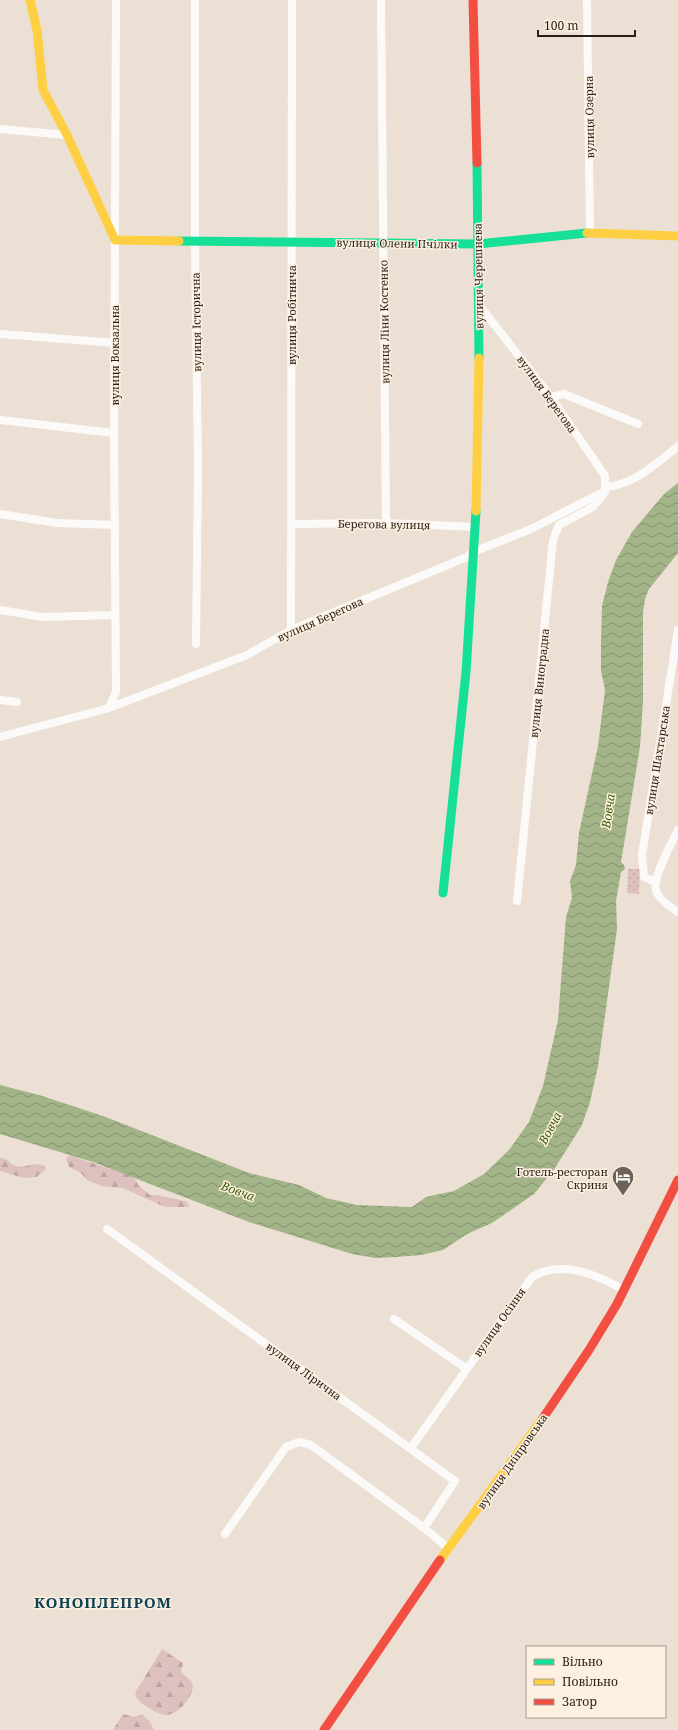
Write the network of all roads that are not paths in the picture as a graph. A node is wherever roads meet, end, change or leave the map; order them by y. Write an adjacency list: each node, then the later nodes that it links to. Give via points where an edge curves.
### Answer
1 (30, 0): 9 (main road, via 37,30 43,90)
2 (116, 0): 12 (street, вулиця Вокзальна)
3 (195, 0): 13 (street, вулиця Історична)
4 (292, 0): 14 (street, вулиця Робітнича)
5 (382, 0): 15 (street, вулиця Ліни Костенко)
6 (473, 0): 16 (main road, вулиця Черешнева)
7 (587, 0): 10 (street, вулиця Озерна)
8 (0, 129): 9 (street)
9 (67, 135): 12 (main road)
10 (590, 233): 11 (main road, вулиця Олени Пчілки); 16 (main road, вулиця Олени Пчілки)
11 (678, 236)
12 (115, 240): 13 (main road, вулиця Олени Пчілки); 19 (street, вулиця Вокзальна)
13 (195, 241): 14 (main road, вулиця Олени Пчілки); 36 (street, вулиця Історична, via 198,470)
14 (291, 241): 15 (main road, вулиця Олени Пчілки); 28 (street, вулиця Робітнича)
15 (383, 244): 16 (main road, вулиця Олени Пчілки); 27 (street, вулиця Ліни Костенко)
16 (478, 244): 17 (main road, вулиця Черешнева)
17 (479, 305): 20 (street, вулиця Берегова); 30 (main road, вулиця Черешнева)
18 (0, 334): 19 (street)
19 (115, 343): 23 (street, вулиця Вокзальна)
20 (551, 398): 22 (street, via 564,394); 25 (street, вулиця Берегова, via 605,476)
21 (0, 420): 23 (street)
22 (638, 424)
23 (114, 433): 29 (street, вулиця Вокзальна)
24 (678, 446): 25 (street, вулиця Берегова, via 644,474)
25 (606, 489): 31 (street, вулиця Берегова, via 531,529); 44 (street, вулиця Виноградна, via 593,506 559,525 553,540)
26 (0, 514): 29 (street, via 57,523)
27 (386, 523): 28 (street, Берегова вулиця); 30 (street, Берегова вулиця)
28 (292, 524): 34 (street, вулиця Робітнича)
29 (115, 525): 33 (street, вулиця Вокзальна)
30 (475, 527): 31 (main road, вулиця Черешнева)
31 (473, 552): 34 (street, вулиця Берегова, via 467,557); 43 (main road, via 467,662)
32 (0, 610): 33 (street, via 43,617)
33 (114, 615): 39 (street, вулиця Вокзальна, via 116,692)
34 (291, 630): 39 (street, вулиця Берегова, via 247,655)
35 (678, 630): 42 (street, вулиця Шахтарська, via 642,855 644,877)
36 (196, 644)
37 (0, 700): 38 (street)
38 (17, 702)
39 (109, 708): 40 (street, вулиця Берегова)
40 (0, 737)
41 (678, 830): 42 (street)
42 (656, 886): 45 (street, via 666,903)
43 (443, 893)
44 (517, 901)
45 (678, 912)
46 (678, 1180): 48 (main road, вулиця Дніпровська)
47 (108, 1229): 51 (street, вулиця Лірична)
48 (624, 1290): 50 (street, вулиця Осіння, via 587,1272 553,1269 540,1272 523,1287); 54 (main road, вулиця Дніпровська, via 593,1343 533,1432)
49 (394, 1320): 50 (street)
50 (466, 1369): 51 (street, вулиця Осіння)
51 (411, 1448): 52 (street, вулиця Лірична, via 455,1481)
52 (424, 1528): 53 (street, via 311,1445 299,1442 286,1447); 54 (street)
53 (225, 1534)
54 (449, 1549): 55 (main road, вулиця Дніпровська)
55 (324, 1730)

